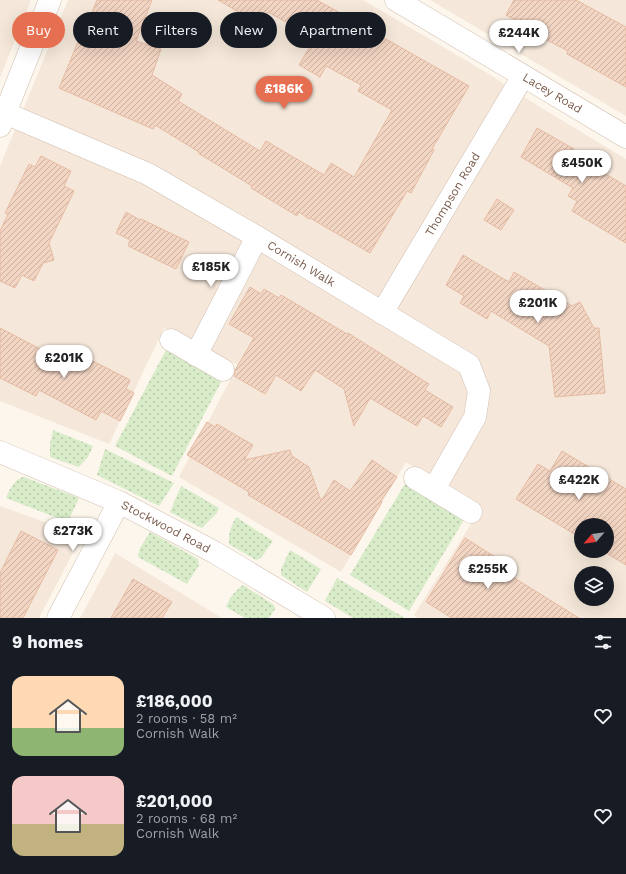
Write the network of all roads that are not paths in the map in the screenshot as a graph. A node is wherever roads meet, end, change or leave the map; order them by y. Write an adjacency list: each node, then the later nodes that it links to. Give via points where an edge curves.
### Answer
1 (50, 0): 4 (street)
2 (396, 0): 3 (street, Lacey Road)
3 (523, 76): 5 (street, Lacey Road); 7 (street, Thompson Road)
4 (2, 119): 6 (street, Cornish Walk, via 148,174)
5 (626, 137)
6 (258, 237): 7 (street, Cornish Walk); 9 (street)
7 (382, 313): 13 (street, Cornish Walk, via 469,365 479,392 475,418 425,484)
8 (170, 340): 9 (street)
9 (196, 355): 10 (street)
10 (222, 370)
11 (0, 452): 12 (street, Stockwood Road)
12 (119, 502): 14 (street); 15 (street, Stockwood Road, via 214,552)
13 (471, 512)
14 (58, 618)
15 (324, 618)

